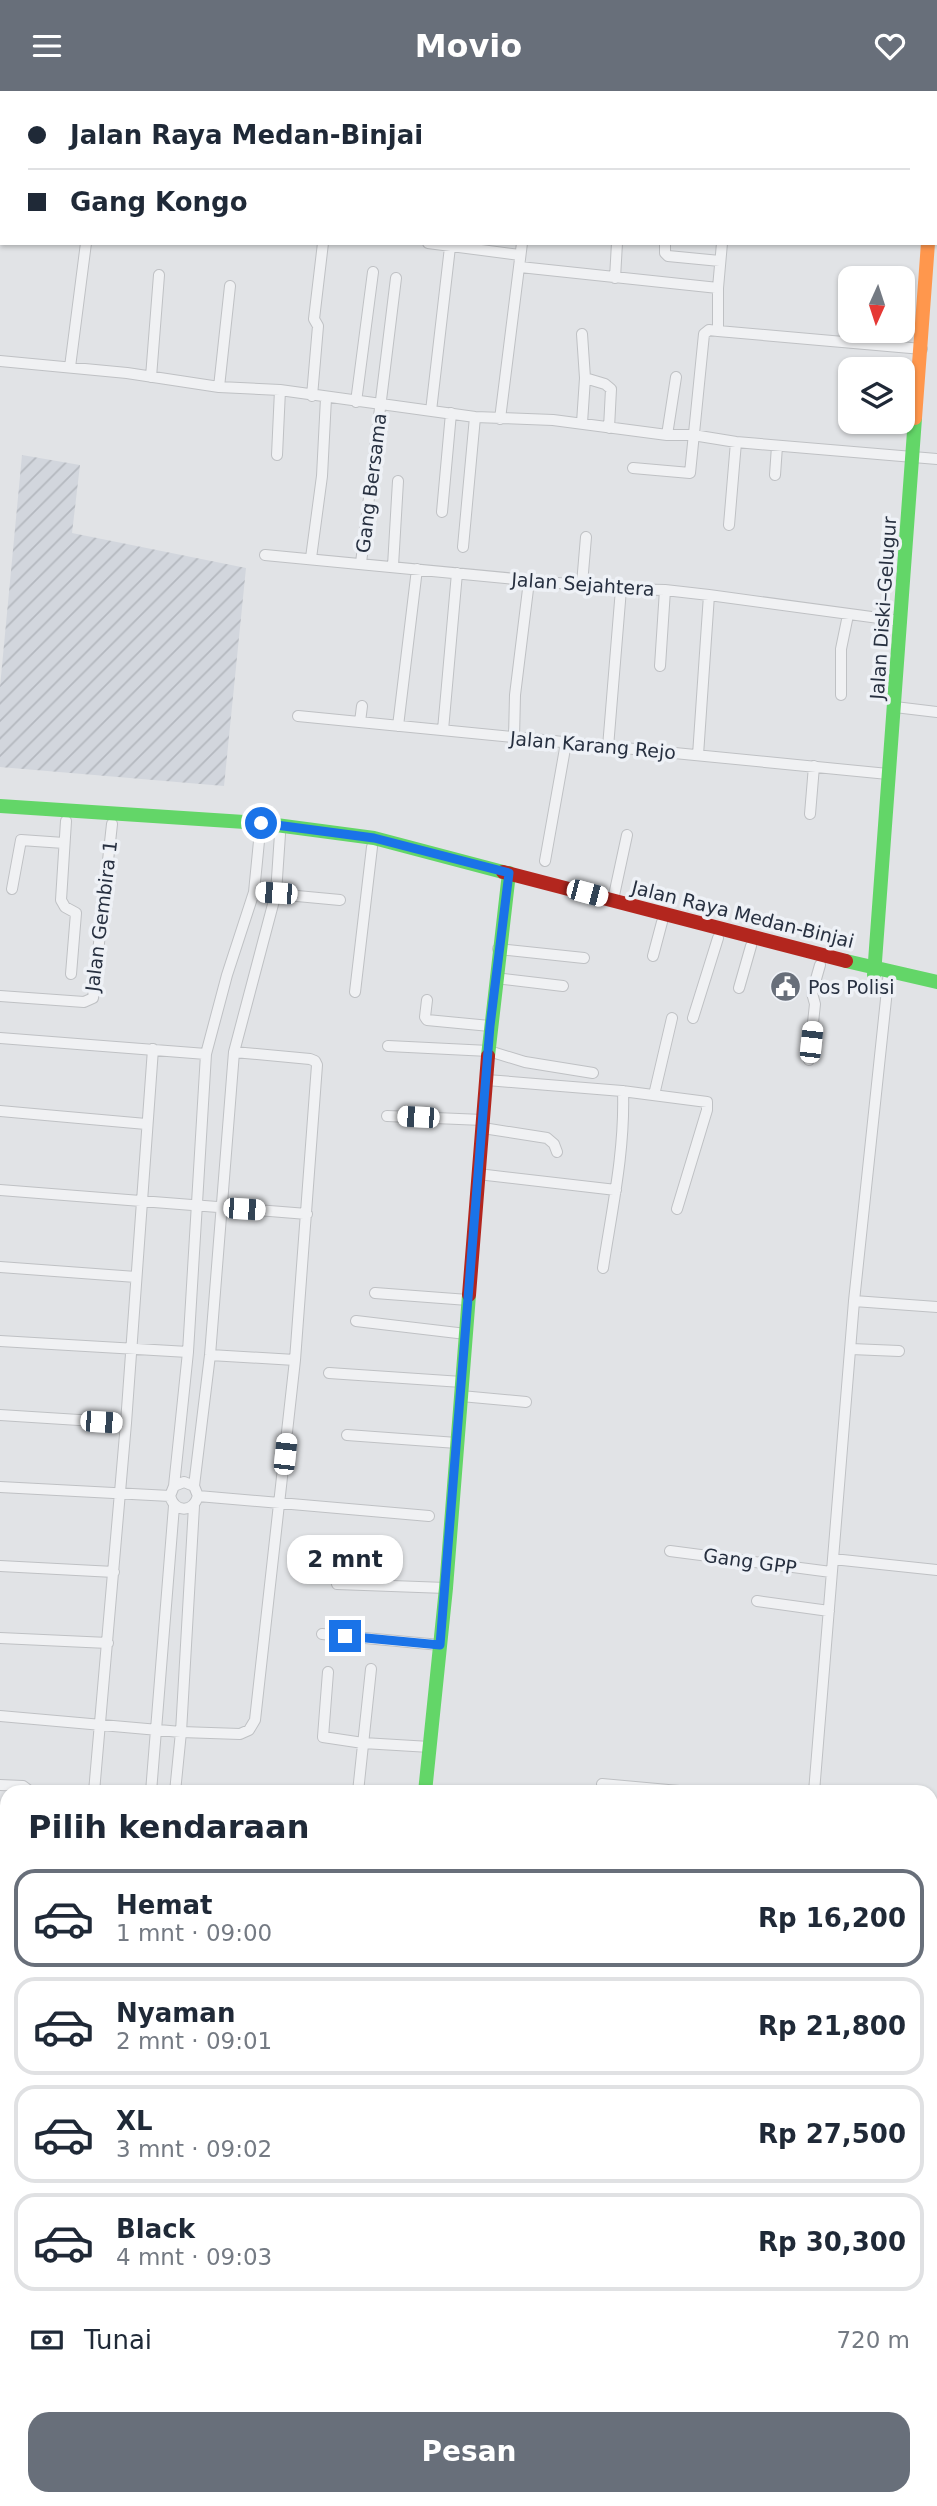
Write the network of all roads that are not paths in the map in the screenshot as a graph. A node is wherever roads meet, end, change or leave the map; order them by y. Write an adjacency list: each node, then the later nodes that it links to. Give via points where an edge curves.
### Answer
1 (86, 245): 25 (street)
2 (323, 245): 31 (street, via 314,319 318,326)
3 (439, 245): 8 (street)
4 (522, 245): 11 (street)
5 (617, 245): 18 (street)
6 (665, 245): 12 (street, via 668,257)
7 (722, 245): 12 (street)
8 (450, 247): 9 (street); 35 (street)
9 (498, 248): 11 (street)
10 (931, 253): 15 (main road, Jalan Diski–Gelugur)
11 (520, 255): 13 (street)
12 (720, 261): 20 (street)
13 (520, 267): 18 (street); 38 (street)
14 (373, 272): 33 (street)
15 (931, 273): 23 (main road, Jalan Diski–Gelugur)
16 (159, 275): 26 (street)
17 (397, 278): 34 (street, Gang Bersama)
18 (615, 278): 20 (street)
19 (230, 286): 29 (street)
20 (718, 288): 21 (street)
21 (718, 331): 23 (street); 42 (street, via 704,334)
22 (582, 334): 28 (street)
23 (922, 349): 46 (main road, Jalan Diski–Gelugur)
24 (0, 361): 25 (street)
25 (70, 367): 26 (street)
26 (151, 377): 29 (street)
27 (676, 377): 41 (street)
28 (585, 378): 39 (street); 40 (street, via 611,389)
29 (219, 387): 30 (street)
30 (280, 390): 31 (street); 45 (street)
31 (312, 397): 32 (street)
32 (326, 398): 33 (street); 56 (street)
33 (356, 401): 34 (street)
34 (382, 403): 35 (street); 57 (street, Gang Bersama)
35 (430, 411): 36 (street)
36 (451, 413): 37 (street); 51 (street)
37 (475, 417): 38 (street); 54 (street)
38 (500, 419): 39 (street)
39 (582, 423): 40 (street)
40 (608, 428): 41 (street)
41 (667, 435): 42 (street)
42 (693, 435): 43 (street); 48 (street, via 690,473)
43 (736, 442): 44 (street); 52 (street)
44 (777, 446): 46 (street); 49 (street)
45 (277, 455)
46 (913, 457): 47 (street); 67 (main road, Jalan Diski–Gelugur)
47 (937, 459)
48 (634, 468)
49 (775, 475)
50 (398, 481): 58 (street)
51 (442, 512)
52 (729, 525)
53 (586, 537): 62 (street)
54 (463, 547)
55 (265, 555): 56 (street, Jalan Sejahtera)
56 (311, 558): 57 (street, Jalan Sejahtera)
57 (361, 563): 58 (street, Jalan Sejahtera)
58 (393, 566): 59 (street, Jalan Sejahtera)
59 (417, 569): 60 (street, Jalan Sejahtera); 75 (street)
60 (457, 573): 61 (street, Jalan Sejahtera); 76 (street)
61 (529, 581): 62 (street, Jalan Sejahtera); 77 (street)
62 (582, 584): 63 (street, Jalan Sejahtera)
63 (621, 589): 64 (street, Jalan Sejahtera); 79 (street)
64 (665, 590): 65 (street, Jalan Sejahtera); 68 (street)
65 (709, 595): 66 (street, Jalan Sejahtera); 80 (street)
66 (848, 615): 67 (street, Jalan Sejahtera); 69 (street, via 841,649)
67 (901, 621): 71 (main road, Jalan Diski–Gelugur)
68 (660, 666)
69 (842, 695)
70 (362, 706): 74 (street)
71 (895, 707): 72 (street); 82 (main road, Jalan Diski–Gelugur)
72 (937, 712)
73 (298, 716): 74 (street, Jalan Karang Rejo)
74 (360, 722): 75 (street, Jalan Karang Rejo)
75 (398, 726): 76 (street, Jalan Karang Rejo)
76 (443, 730): 77 (street, Jalan Karang Rejo)
77 (514, 738): 78 (street, Jalan Karang Rejo)
78 (566, 743): 79 (street, Jalan Karang Rejo); 93 (street)
79 (608, 747): 80 (street, Jalan Karang Rejo)
80 (698, 755): 81 (street, Jalan Karang Rejo)
81 (814, 766): 82 (street, Jalan Karang Rejo); 84 (street)
82 (888, 773): 107 (main road, Jalan Diski–Gelugur)
83 (0, 806): 94 (main road, Jalan Raya Medan-Binjai, via 271,824 374,838)
84 (810, 814)
85 (0, 817): 86 (main road, Jalan Raya Medan-Binjai)
86 (66, 821): 87 (main road, Jalan Raya Medan-Binjai); 91 (street)
87 (112, 824): 88 (main road, Jalan Raya Medan-Binjai); 115 (street, Jalan Gembira 1, via 93,998 84,1002)
88 (260, 831): 89 (main road, Jalan Raya Medan-Binjai); 96 (street)
89 (280, 834): 92 (main road, Jalan Raya Medan-Binjai); 97 (street)
90 (627, 835): 99 (street)
91 (64, 843): 95 (street, via 21,840); 108 (street, via 61,900 76,913)
92 (372, 847): 94 (main road, Jalan Raya Medan-Binjai); 114 (street)
93 (545, 861)
94 (508, 877): 99 (main road, Jalan Raya Medan-Binjai); 100 (main road, Jalan Raya Medan-Binjai); 103 (main road)
95 (12, 889)
96 (254, 892): 97 (street); 125 (street)
97 (276, 893): 98 (street); 124 (street)
98 (341, 899)
99 (613, 900): 107 (main road, Jalan Raya Medan-Binjai)
100 (662, 922): 101 (main road, Jalan Raya Medan-Binjai); 104 (street)
101 (719, 938): 102 (main road, Jalan Raya Medan-Binjai); 118 (street)
102 (751, 946): 106 (main road, Jalan Raya Medan-Binjai); 112 (street)
103 (498, 949): 105 (street); 109 (main road)
104 (653, 956)
105 (584, 958)
106 (820, 965): 107 (main road, Jalan Raya Medan-Binjai); 126 (street, via 813,993)
107 (881, 973): 110 (main road, Jalan Raya Medan-Binjai); 113 (main road, Jalan Raya Medan-Binjai); 149 (street)
108 (72, 974)
109 (496, 978): 111 (street); 119 (main road)
110 (937, 982)
111 (563, 986)
112 (739, 988)
113 (937, 991)
114 (355, 992)
115 (0, 996)
116 (427, 1000): 119 (street, via 427,1020)
117 (672, 1018): 130 (street)
118 (693, 1018)
119 (490, 1026): 123 (main road)
120 (0, 1038): 122 (street)
121 (388, 1046): 123 (street)
122 (153, 1049): 125 (street); 133 (street)
123 (489, 1051): 127 (street); 128 (main road)
124 (234, 1052): 141 (street); 143 (street, via 317,1063)
125 (206, 1053): 140 (street)
126 (809, 1061)
127 (593, 1073)
128 (487, 1080): 129 (street); 134 (main road)
129 (623, 1091): 130 (street); 138 (street)
130 (654, 1095): 142 (street, via 708,1103)
131 (0, 1111): 133 (street)
132 (387, 1115): 134 (street)
133 (146, 1124): 139 (street)
134 (483, 1124): 135 (street, via 547,1138); 136 (main road)
135 (558, 1152)
136 (478, 1174): 138 (street); 148 (main road)
137 (0, 1190): 139 (street)
138 (616, 1190): 145 (street)
139 (143, 1200): 140 (street); 146 (street)
140 (196, 1205): 141 (street); 157 (street)
141 (223, 1207): 143 (street); 158 (street)
142 (677, 1209)
143 (307, 1214): 159 (street)
144 (0, 1266): 146 (street)
145 (603, 1268)
146 (136, 1277): 154 (street)
147 (375, 1293): 148 (street)
148 (468, 1300): 152 (main road)
149 (854, 1301): 150 (street); 155 (street)
150 (937, 1307)
151 (356, 1321): 152 (street)
152 (466, 1334): 161 (main road)
153 (0, 1341): 154 (street)
154 (131, 1349): 157 (street); 164 (street)
155 (851, 1349): 156 (street); 174 (street)
156 (900, 1351)
157 (187, 1352): 169 (street)
158 (210, 1355): 159 (street); 170 (street)
159 (295, 1360): 171 (street)
160 (329, 1373): 161 (street)
161 (461, 1389): 162 (street); 166 (main road)
162 (526, 1402)
163 (0, 1415): 164 (street)
164 (126, 1423): 168 (street)
165 (347, 1435): 166 (street)
166 (457, 1443): 180 (main road)
167 (0, 1487): 168 (street)
168 (120, 1493): 169 (street); 177 (street)
169 (172, 1496): 170 (street, via 184,1510); 170 (street, via 184,1482); 191 (street)
170 (195, 1496): 171 (street); 192 (street)
171 (281, 1501): 172 (street); 192 (street, via 255,1720 240,1734)
172 (429, 1516)
173 (670, 1551): 178 (street, Gang GPP)
174 (833, 1559): 176 (street); 178 (street)
175 (0, 1566): 177 (street)
176 (937, 1570)
177 (114, 1572): 185 (street)
178 (831, 1572): 182 (street)
179 (337, 1584): 180 (street)
180 (446, 1588): 186 (main road)
181 (757, 1601): 182 (street)
182 (829, 1611): 202 (street)
183 (322, 1634): 186 (street)
184 (0, 1638): 185 (street)
185 (108, 1643): 190 (street)
186 (440, 1645): 194 (main road)
187 (371, 1669): 193 (street)
188 (328, 1672): 193 (street, via 323,1736)
189 (0, 1716): 190 (street)
190 (100, 1725): 191 (street); 196 (street)
191 (157, 1730): 192 (street); 197 (street)
192 (181, 1732): 198 (street)
193 (363, 1743): 194 (street); 199 (street)
194 (430, 1748): 200 (main road)
195 (602, 1784): 201 (street)
196 (95, 1785)
197 (152, 1785)
198 (176, 1785)
199 (359, 1785)
200 (426, 1785)
201 (613, 1785)
202 (815, 1785)

